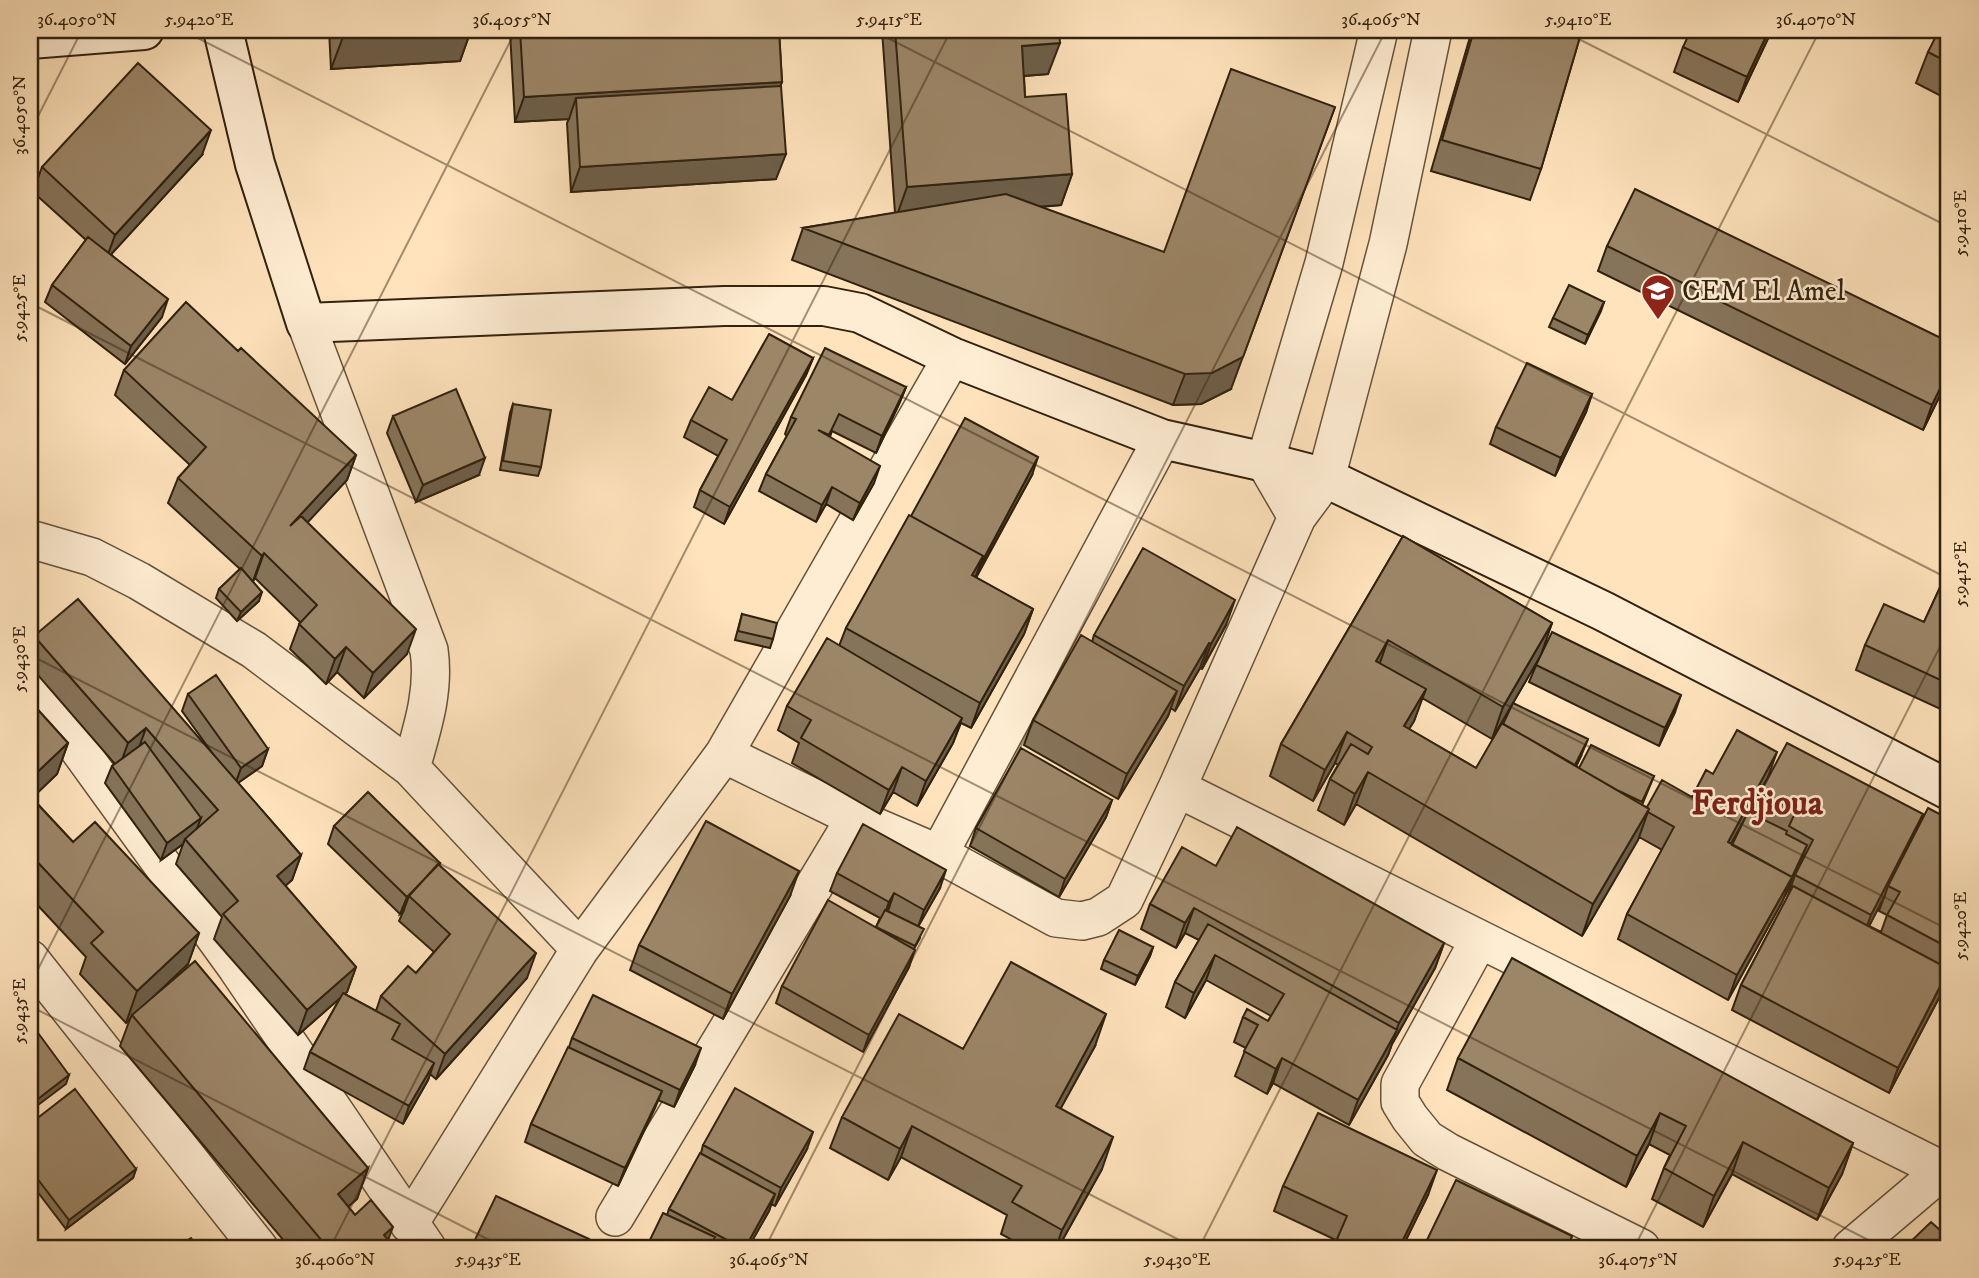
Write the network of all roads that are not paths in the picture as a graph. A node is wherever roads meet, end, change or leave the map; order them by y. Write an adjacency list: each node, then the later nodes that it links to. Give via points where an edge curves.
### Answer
1 (144, 30): 5 (main road)
2 (223, 30): 6 (main road, via 255,164)
3 (1378, 30): 9 (street, via 1324,262)
4 (1433, 30): 10 (street, via 1388,244)
5 (30, 39)
6 (306, 323): 7 (main road, via 824,306 860,313); 15 (street, via 429,650 429,699)
7 (952, 357): 8 (main road); 14 (street)
8 (1163, 439): 9 (main road); 19 (street)
9 (1265, 462): 10 (main road); 11 (street)
10 (1326, 478): 11 (street); 17 (main road, via 1603,611)
11 (1297, 517): 16 (street)
12 (30, 539): 15 (street, via 92,557 139,580 254,650)
13 (30, 682): 25 (street, via 237,968)
14 (724, 754): 18 (street); 21 (street)
15 (411, 768): 21 (street)
16 (1177, 788): 19 (street, via 1124,900 1098,918 1056,918); 20 (street)
17 (1949, 790)
18 (855, 818): 19 (street); 24 (street)
19 (939, 854)
20 (1479, 940): 23 (street); 27 (street, via 1400,1084 1400,1102 1427,1139 1438,1146)
21 (580, 948): 25 (street)
22 (30, 959): 26 (street)
23 (1946, 1168): 28 (street)
24 (615, 1217)
25 (418, 1236)
26 (259, 1248)
27 (1640, 1248)
28 (1851, 1248)

